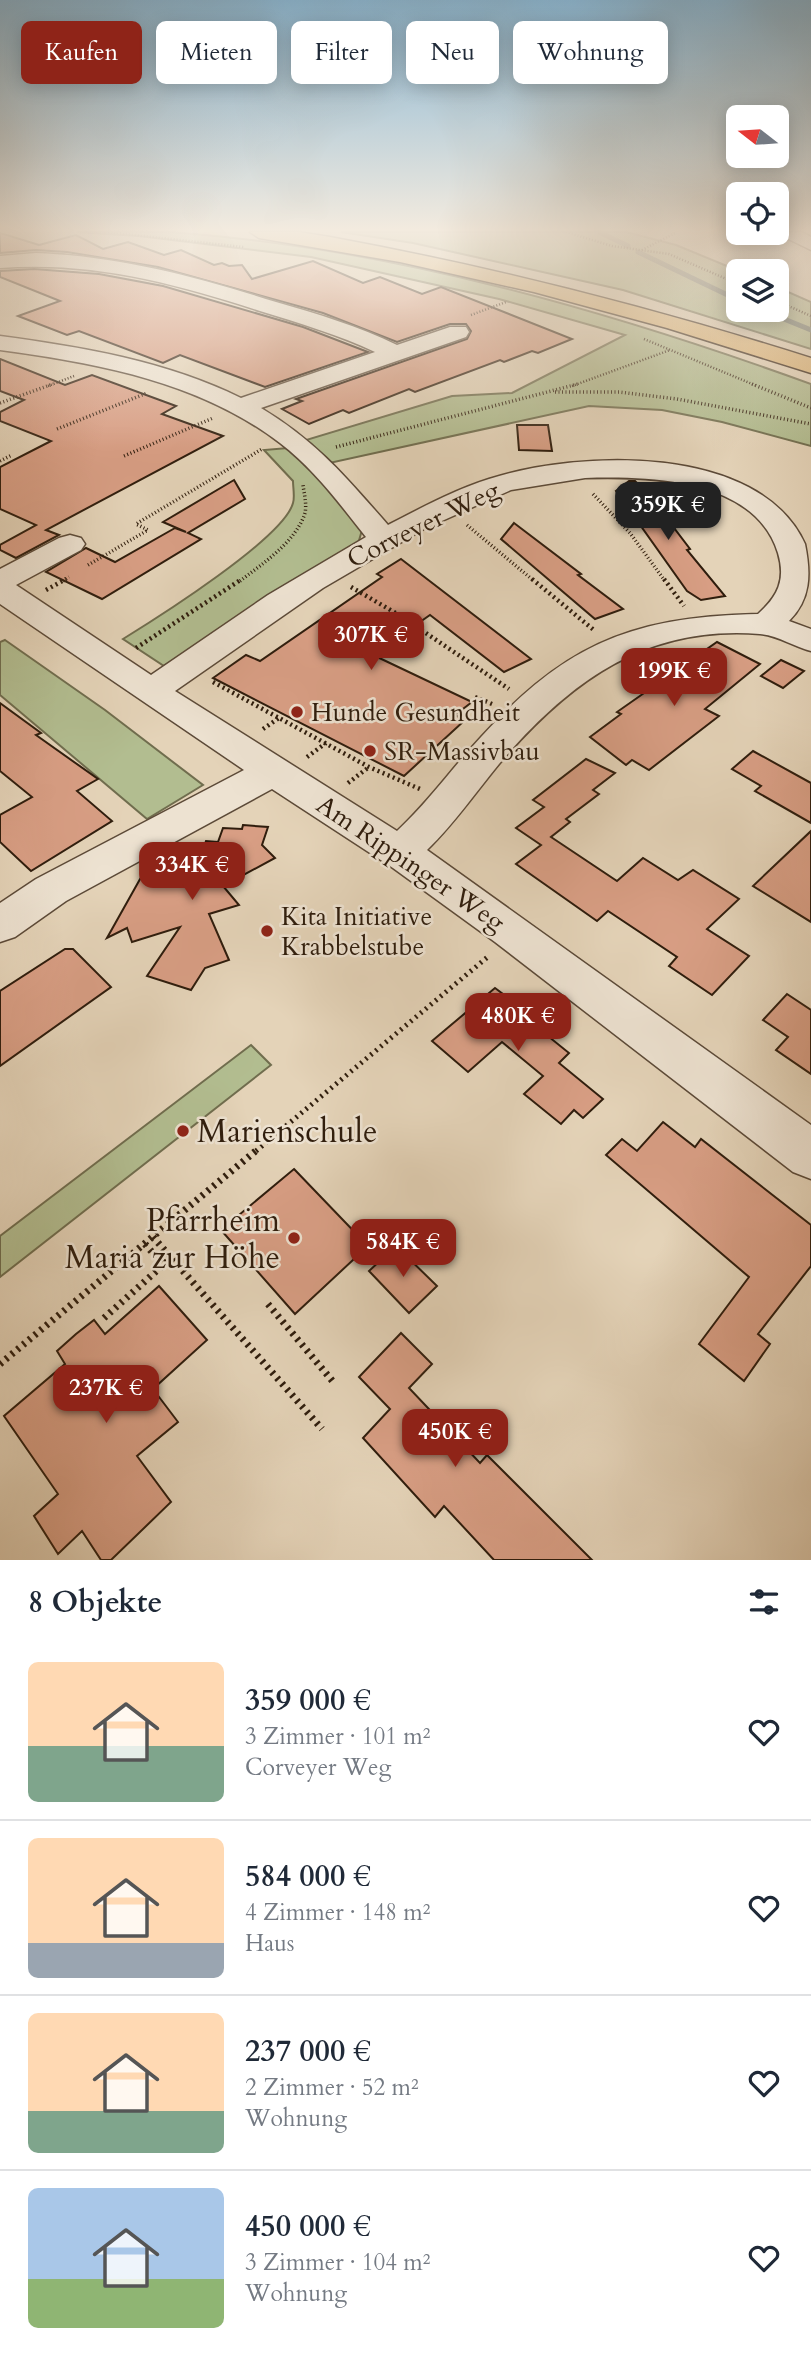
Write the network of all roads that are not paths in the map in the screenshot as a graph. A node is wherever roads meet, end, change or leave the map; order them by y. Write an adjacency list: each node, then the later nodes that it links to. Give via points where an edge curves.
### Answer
1 (262, 305): 5 (street, via 355,334)
2 (616, 305): 6 (main road)
3 (458, 332): 5 (street)
4 (0, 343): 7 (street, via 114,362 176,380)
5 (394, 353): 7 (street)
6 (811, 366)
7 (238, 407): 8 (street, via 308,454)
8 (384, 539): 11 (street, Corveyer Weg, via 500,485 570,471 624,469 690,475 750,500 775,519 795,556 796,588); 13 (street, Corveyer Weg, via 230,635)
9 (70, 544): 10 (street)
10 (11, 603): 13 (street, Am Rippinger Weg)
11 (767, 624): 12 (street); 15 (street, via 664,631 615,647 575,668 532,705)
12 (811, 641)
13 (151, 692): 14 (street, Am Rippinger Weg)
14 (274, 771): 15 (street, Am Rippinger Weg); 16 (street, via 51,890)
15 (400, 852): 17 (street, Am Rippinger Weg)
16 (0, 926)
17 (811, 1155)

